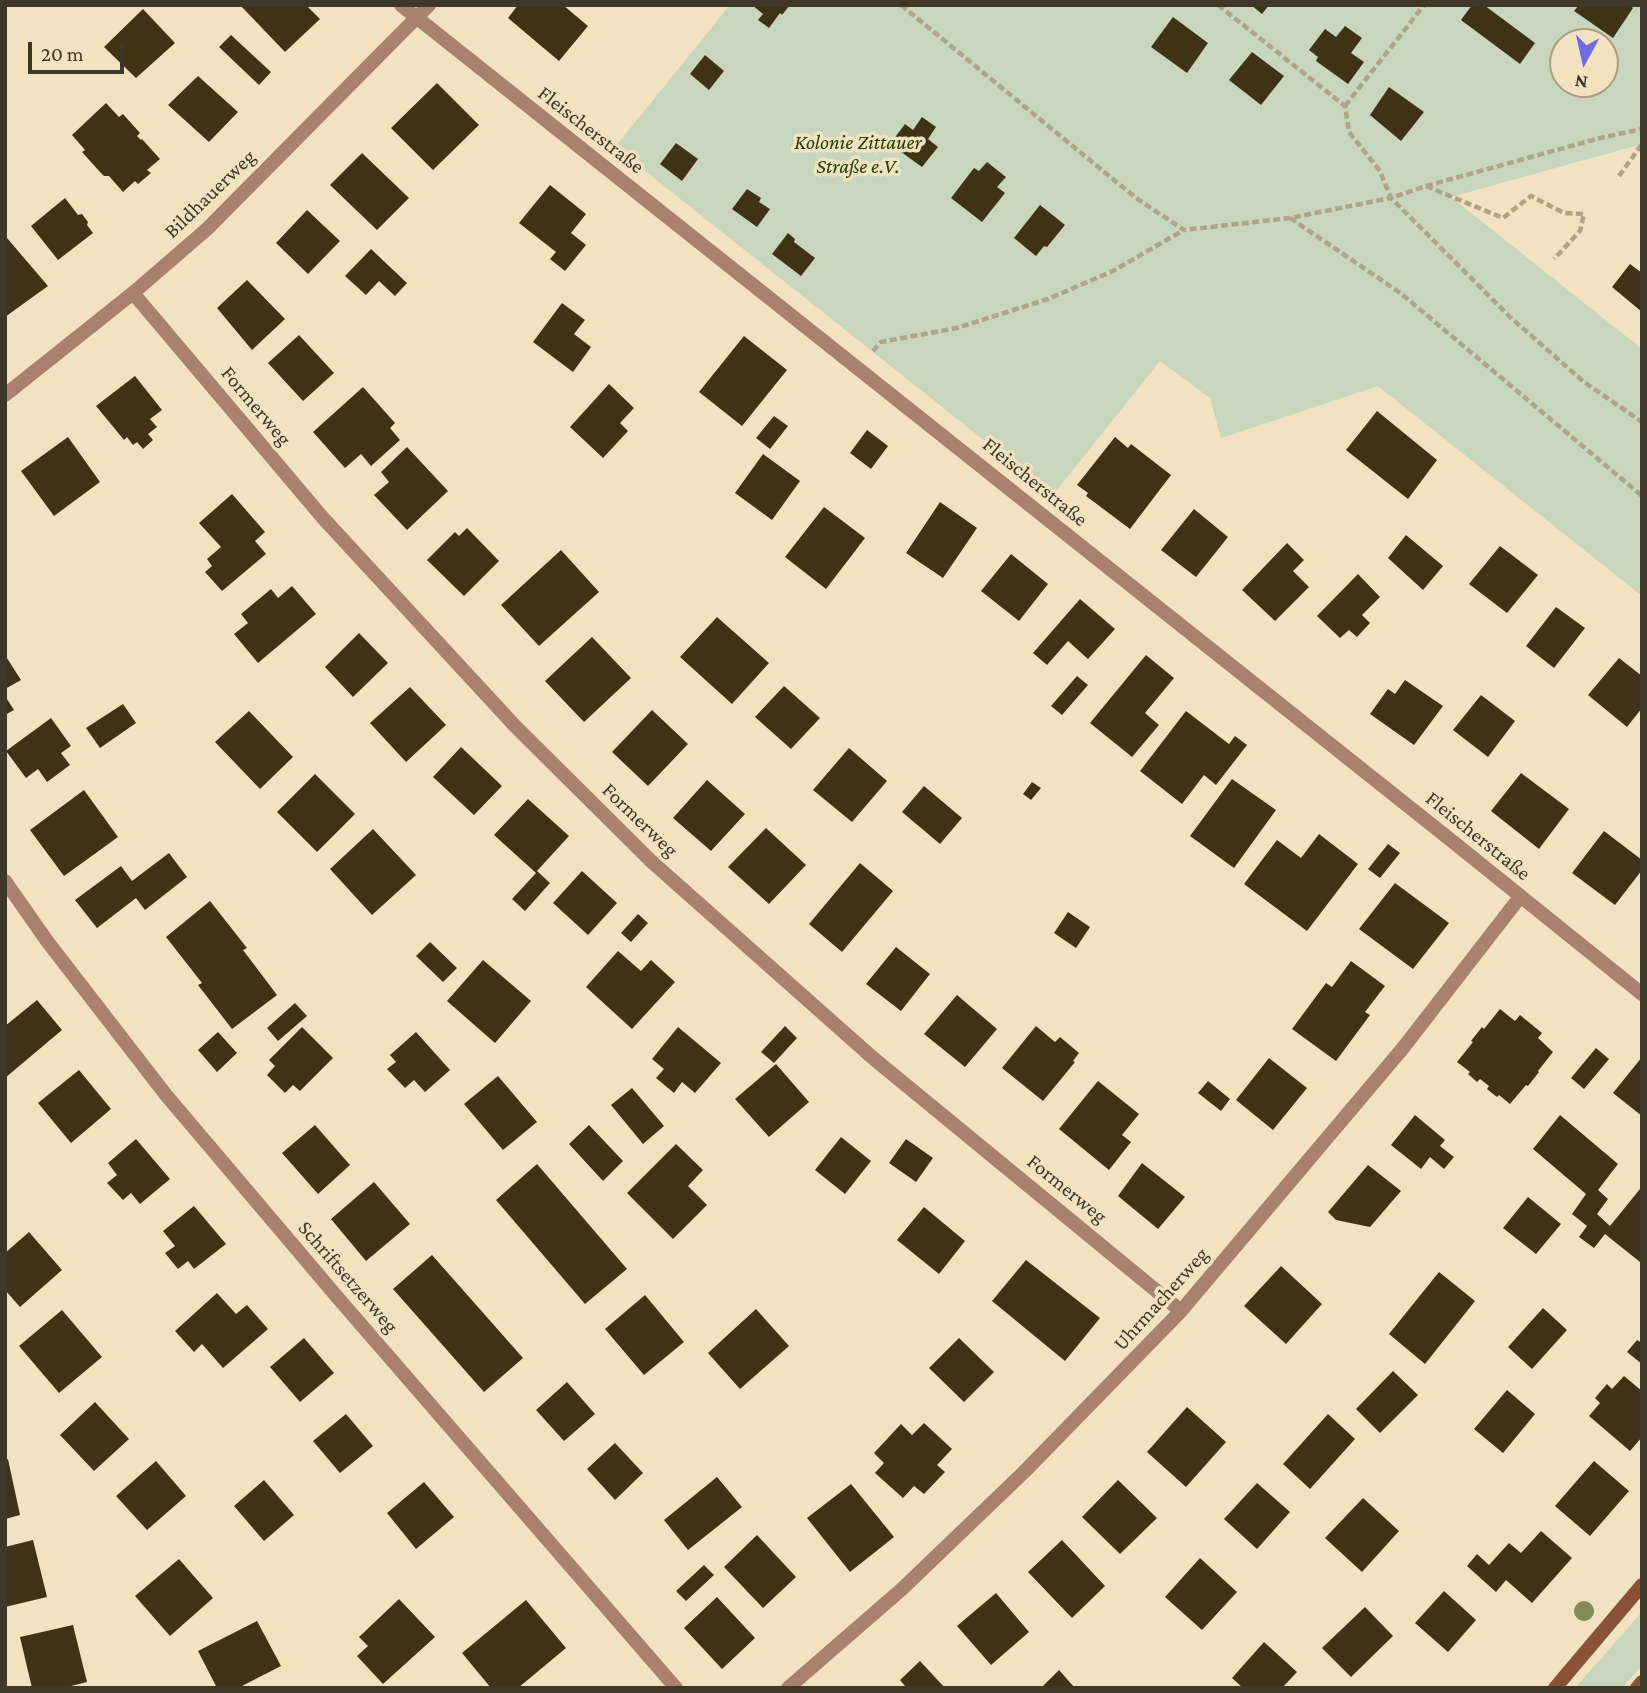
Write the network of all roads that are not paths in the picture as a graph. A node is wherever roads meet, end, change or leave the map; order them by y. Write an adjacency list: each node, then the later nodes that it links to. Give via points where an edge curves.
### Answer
1 (401, 5): 3 (street, Fleischerstraße)
2 (429, 5): 3 (street, Bildhauerweg)
3 (416, 18): 4 (street, Bildhauerweg, via 207,229); 7 (street, Fleischerstraße)
4 (133, 293): 5 (street, Bildhauerweg); 9 (street, Formerweg, via 323,518 515,726 652,862 873,1058)
5 (5, 395)
6 (5, 881): 12 (street, Schriftsetzerweg, via 175,1105)
7 (1520, 897): 8 (street, Fleischerstraße); 9 (street, Uhrmacherweg, via 1403,1048)
8 (1642, 994)
9 (1181, 1311): 13 (street, Uhrmacherweg, via 1024,1472 902,1589)
10 (1642, 1585): 14 (street)
11 (1642, 1682): 15 (street)
12 (676, 1688)
13 (788, 1688)
14 (1555, 1688)
15 (1637, 1688)

